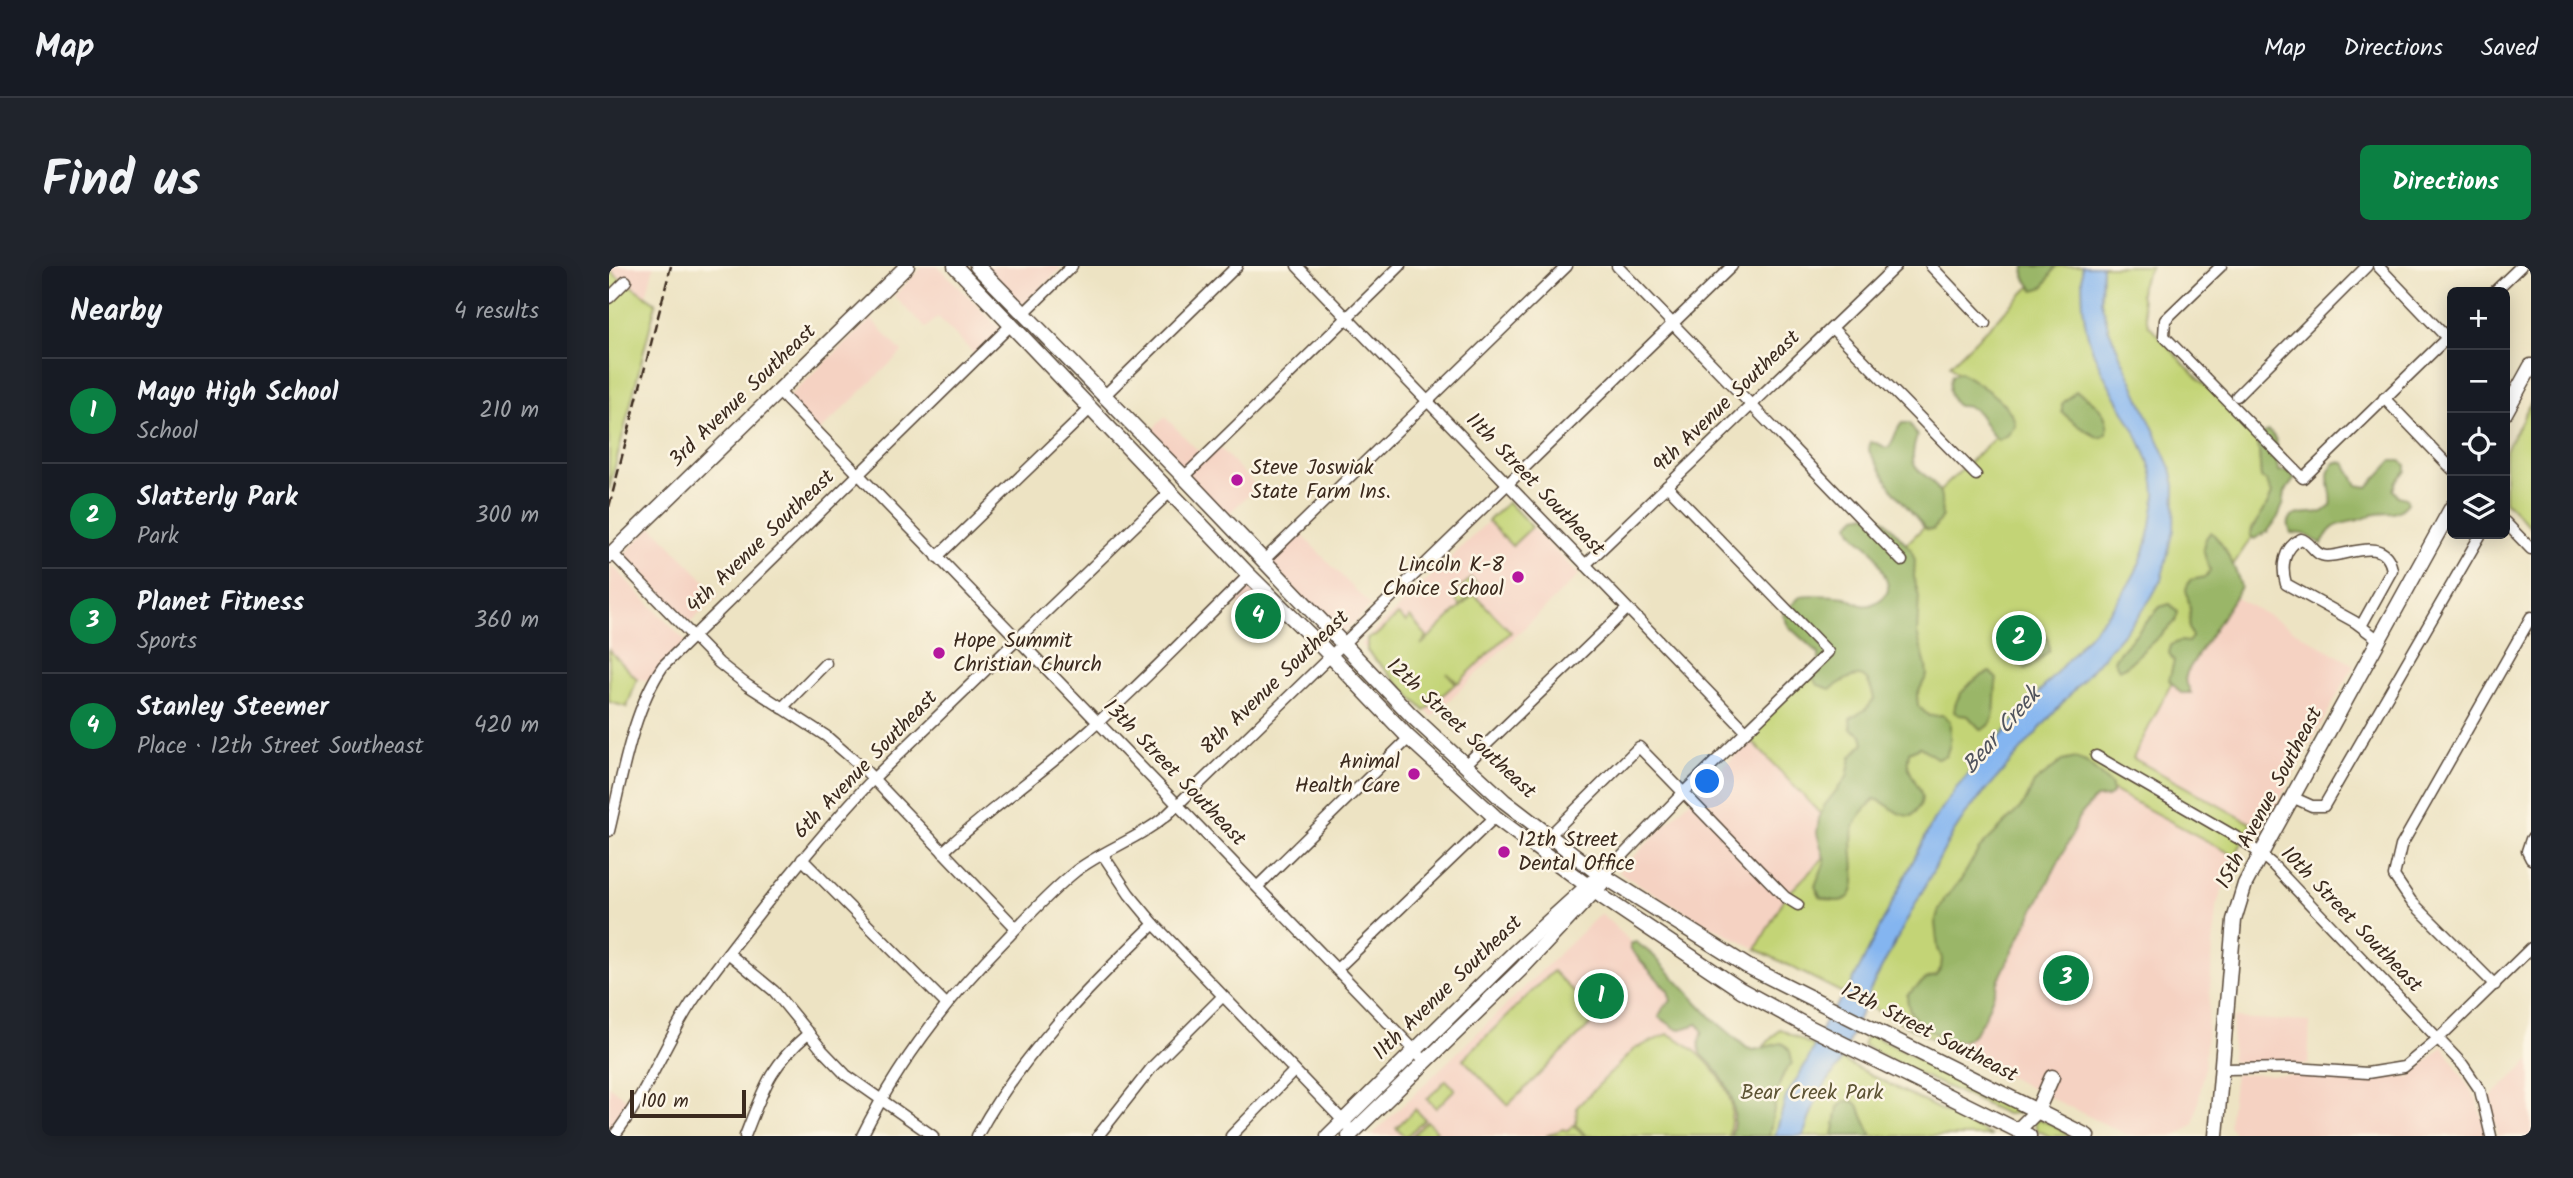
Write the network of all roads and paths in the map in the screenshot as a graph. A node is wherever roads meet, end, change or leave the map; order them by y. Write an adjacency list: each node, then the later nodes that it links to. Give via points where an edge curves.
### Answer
1 (907, 266): 29 (main road, 3rd Avenue Southeast)
2 (955, 266): 24 (main road, 12th Street Southeast)
3 (977, 266): 20 (main road, 12th Street Southeast)
4 (1072, 266): 20 (street)
5 (1237, 266): 30 (street)
6 (1297, 266): 21 (street, 11th Street Southeast)
7 (1400, 266): 21 (street)
8 (1566, 266): 33 (street)
9 (1617, 266): 22 (street)
10 (1732, 266): 22 (street, 8th Avenue Southeast)
11 (1896, 266): 25 (street, 9th Avenue Southeast)
12 (1931, 266): 23 (street)
13 (2221, 266): 32 (street, via 2165,320 2164,336 2303,478)
14 (2367, 266): 31 (street)
15 (2378, 266): 26 (street)
16 (2521, 266): 18 (street)
17 (626, 281): 19 (street)
18 (2499, 287)
19 (609, 298)
20 (1023, 313): 30 (main road, 12th Street Southeast)
21 (1347, 317): 33 (street, 11th Street Southeast); 41 (street)
22 (1673, 323): 35 (street); 42 (street, 8th Avenue Southeast)
23 (1985, 323)
24 (1011, 325): 36 (main road, 12th Street Southeast); 39 (street, 4th Avenue Southeast)
25 (1832, 328): 35 (street, 9th Avenue Southeast); 40 (street)
26 (2447, 332)
27 (2447, 338): 32 (street)
28 (2531, 366): 34 (main road)
29 (778, 391): 39 (street, 13th Street Southeast); 50 (main road, 3rd Avenue Southeast)
30 (1104, 396): 41 (main road, 12th Street Southeast)
31 (2237, 396)
32 (2384, 398): 38 (street)
33 (1428, 401): 42 (street, 11th Street Southeast); 52 (street)
34 (2510, 404)
35 (1752, 405): 43 (street, 9th Avenue Southeast); 53 (street)
36 (1090, 409): 37 (main road, 12th Street Southeast); 51 (street)
37 (1126, 448): 41 (main road, via 1170,479); 44 (main road, 12th Street Southeast)
38 (2447, 464)
39 (859, 474): 51 (street, 13th Street Southeast); 59 (street, 4th Avenue Southeast)
40 (1976, 475)
41 (1184, 477): 46 (main road, 12th Street Southeast)
42 (1507, 485): 54 (street, 11th Street Southeast); 62 (street, 8th Avenue Southeast)
43 (1667, 486): 54 (street, 9th Avenue Southeast); 67 (street, 11th Avenue Southeast, via 1828,652)
44 (1169, 493): 46 (main road, via 1174,489 1185,492 1216,520); 55 (main road, 12th Street Southeast); 60 (street, 6th Avenue Southeast)
45 (2447, 516): 61 (main road, 15th Avenue Southeast)
46 (1228, 523): 52 (main road, 12th Street Southeast)
47 (2510, 527): 49 (street)
48 (2478, 539): 73 (street, via 2324,806)
49 (2531, 548)
50 (611, 554): 59 (street)
51 (937, 557): 60 (street, 13th Street Southeast)
52 (1263, 561): 62 (main road, 12th Street Southeast)
53 (1902, 561)
54 (1585, 565): 56 (street, 11th Street Southeast)
55 (1249, 575): 63 (main road, 12th Street Southeast); 66 (street)
56 (1627, 609): 67 (street, 11th Street Southeast); 70 (street)
57 (2531, 617): 93 (street, via 2401,846 2394,876 2411,901)
58 (2361, 626): 58 (street, via 2392,570 2391,563 2372,549 2325,556 2308,541 2293,542 2282,562 2286,584); 61 (street)
59 (693, 636): 65 (street, via 735,676); 76 (street, 4th Avenue Southeast, via 663,666 649,690)
60 (1017, 640): 66 (street, 13th Street Southeast); 71 (street, 6th Avenue Southeast)
61 (2379, 640): 73 (main road, 15th Avenue Southeast)
62 (1342, 644): 63 (street, 8th Avenue Southeast); 70 (main road, 12th Street Southeast)
63 (1330, 656): 68 (main road, 12th Street Southeast); 74 (street, 8th Avenue Southeast)
64 (826, 663): 65 (street)
65 (782, 708): 71 (street, via 826,736)
66 (1097, 722): 74 (street, 13th Street Southeast); 79 (street)
67 (1746, 731): 72 (street, 11th Avenue Southeast)
68 (1409, 738): 75 (main road, 12th Street Southeast); 85 (street)
69 (2097, 756): 80 (street, 10th Street Southeast)
70 (1464, 766): 77 (main road, 12th Street Southeast)
71 (874, 778): 79 (street); 82 (street, 6th Avenue Southeast)
72 (1683, 793): 77 (street, via 1639,747); 84 (street, 11th Avenue Southeast); 87 (street)
73 (2292, 797): 80 (main road, 15th Avenue Southeast)
74 (1177, 805): 81 (street, 8th Avenue Southeast, via 1141,835); 85 (street, 13th Street Southeast)
75 (1495, 817): 86 (main road, 12th Street Southeast); 92 (street)
76 (609, 831)
77 (1549, 836): 84 (main road, 12th Street Southeast)
78 (2531, 839): 83 (street, via 2527,851)
79 (943, 852): 89 (street)
80 (2260, 854): 97 (street, 10th Street Southeast); 100 (main road, 15th Avenue Southeast, via 2234,920)
81 (1103, 855): 88 (street); 89 (street, 8th Avenue Southeast, via 1064,881)
82 (802, 859): 91 (street, 6th Avenue Southeast); 95 (street)
83 (2531, 859)
84 (1603, 876): 86 (main road, 11th Avenue Southeast); 102 (main road, 12th Street Southeast, via 1747,966)
85 (1258, 886): 92 (street, 13th Street Southeast)
86 (1591, 889): 98 (main road, 11th Avenue Southeast); 99 (main road, 11th Avenue Southeast, via 1521,969); 106 (main road, 12th Street Southeast, via 1719,976 1807,1026)
87 (1798, 905)
88 (1154, 924): 94 (street); 111 (street, via 1058,1023 1012,1081)
89 (1016, 928): 95 (street, 8th Avenue Southeast)
90 (2531, 949): 93 (street)
91 (728, 953): 96 (street, via 775,991); 107 (street, 6th Avenue Southeast, via 691,1005)
92 (1337, 970): 98 (street, 13th Street Southeast)
93 (2495, 985): 97 (street)
94 (1222, 997): 101 (street); 112 (street, via 1146,1075)
95 (946, 1004): 103 (street, 8th Avenue Southeast)
96 (809, 1033): 103 (street, via 846,1075); 108 (street, via 772,1072)
97 (2439, 1038): 100 (street, via 2404,1067 2367,1073); 117 (street, 10th Street Southeast, via 2480,1090)
98 (1415, 1050): 99 (street, 13th Street Southeast); 105 (main road, 11th Avenue Southeast)
99 (1425, 1061): 105 (main road, 11th Avenue Southeast)
100 (2223, 1069): 116 (main road, 15th Avenue Southeast)
101 (1294, 1071): 105 (street); 113 (street)
102 (2008, 1097): 104 (main road, 12th Street Southeast); 104 (main road, via 2029,1096 2052,1077)
103 (881, 1101): 109 (street, 8th Avenue Southeast); 110 (street)
104 (2037, 1111): 106 (main road); 115 (main road, 12th Street Southeast)
105 (1348, 1130): 114 (main road, 11th Avenue Southeast)
106 (2024, 1133)
107 (614, 1136)
108 (745, 1136)
109 (862, 1136)
110 (933, 1136)
111 (977, 1136)
112 (1098, 1136)
113 (1231, 1136)
114 (1328, 1136)
115 (2087, 1136)
116 (2214, 1136)
117 (2491, 1136)

